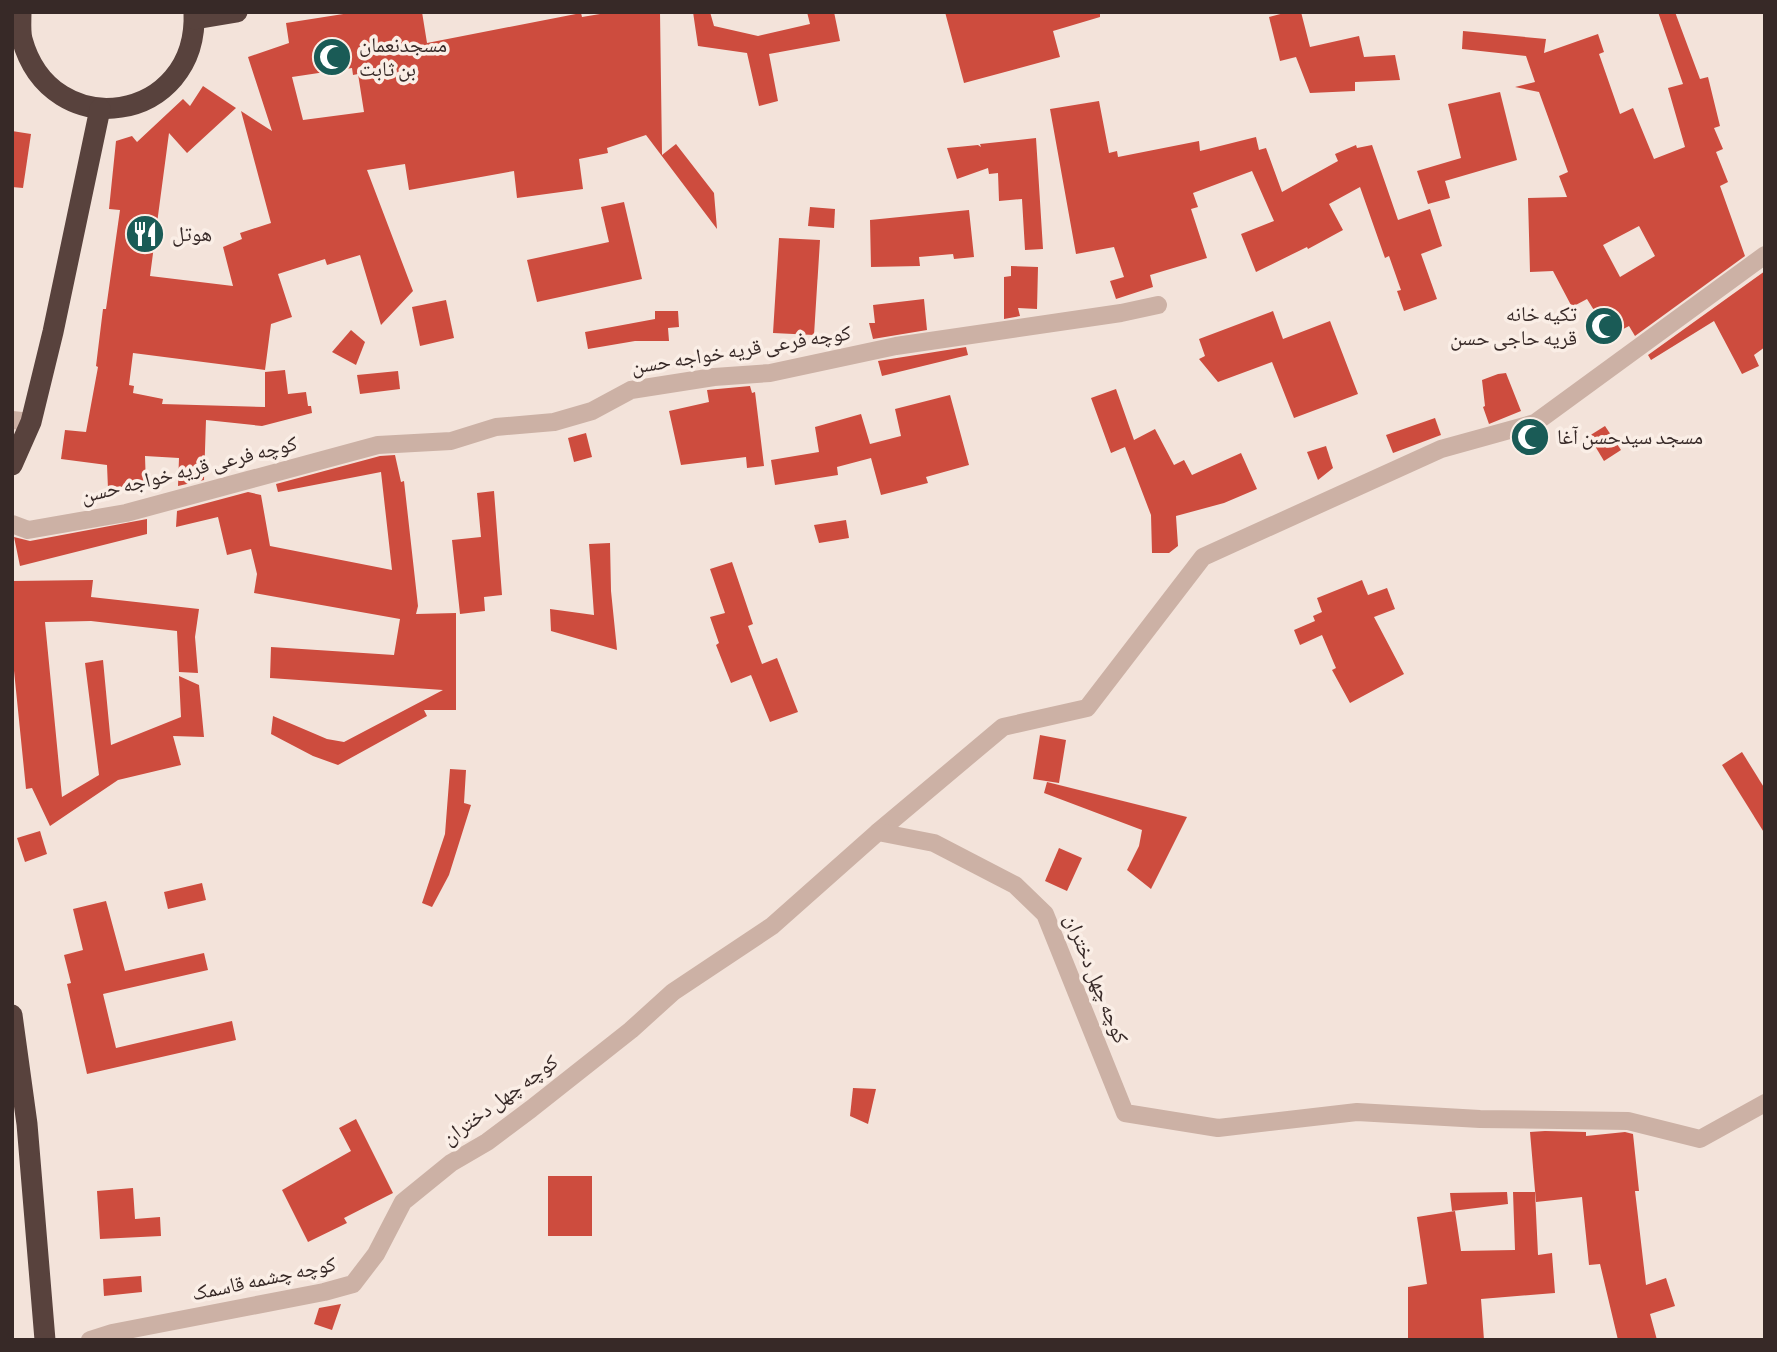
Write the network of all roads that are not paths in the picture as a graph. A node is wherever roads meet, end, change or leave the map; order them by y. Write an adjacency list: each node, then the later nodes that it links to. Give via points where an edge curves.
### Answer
1 (20, 12): 4 (highway)
2 (237, 12): 3 (highway)
3 (194, 16): 6 (highway, via 188,58 173,81 152,98 127,107)
4 (17, 39): 5 (highway)
5 (22, 69): 6 (highway, via 73,102)
6 (100, 109): 9 (highway, via 53,332)
7 (1765, 255): 12 (street, via 1535,423 1441,449 1203,556 1087,708 1003,727)
8 (1158, 304): 11 (street, کوچه فرعی قریه خواجه حسن, via 896,346 770,373 631,390 592,411 554,422 496,427 451,441 378,445 126,513 28,530)
9 (22, 421): 10 (highway)
10 (12, 465)
11 (12, 524)
12 (878, 832): 14 (street, کوچه چهل دختران, via 933,843 1015,886 1045,915 1125,1113 1218,1128 1357,1112 1480,1119 1570,1118 1628,1121 1700,1139); 15 (street, کوچه چهل دختران, via 772,926 673,992 531,1109)
13 (12, 1015): 16 (highway, via 27,1124)
14 (1765, 1103)
15 (403, 1202): 17 (street, کوچه چشمه قاسمک, via 376,1254 353,1284)
16 (45, 1340)
17 (90, 1340)

